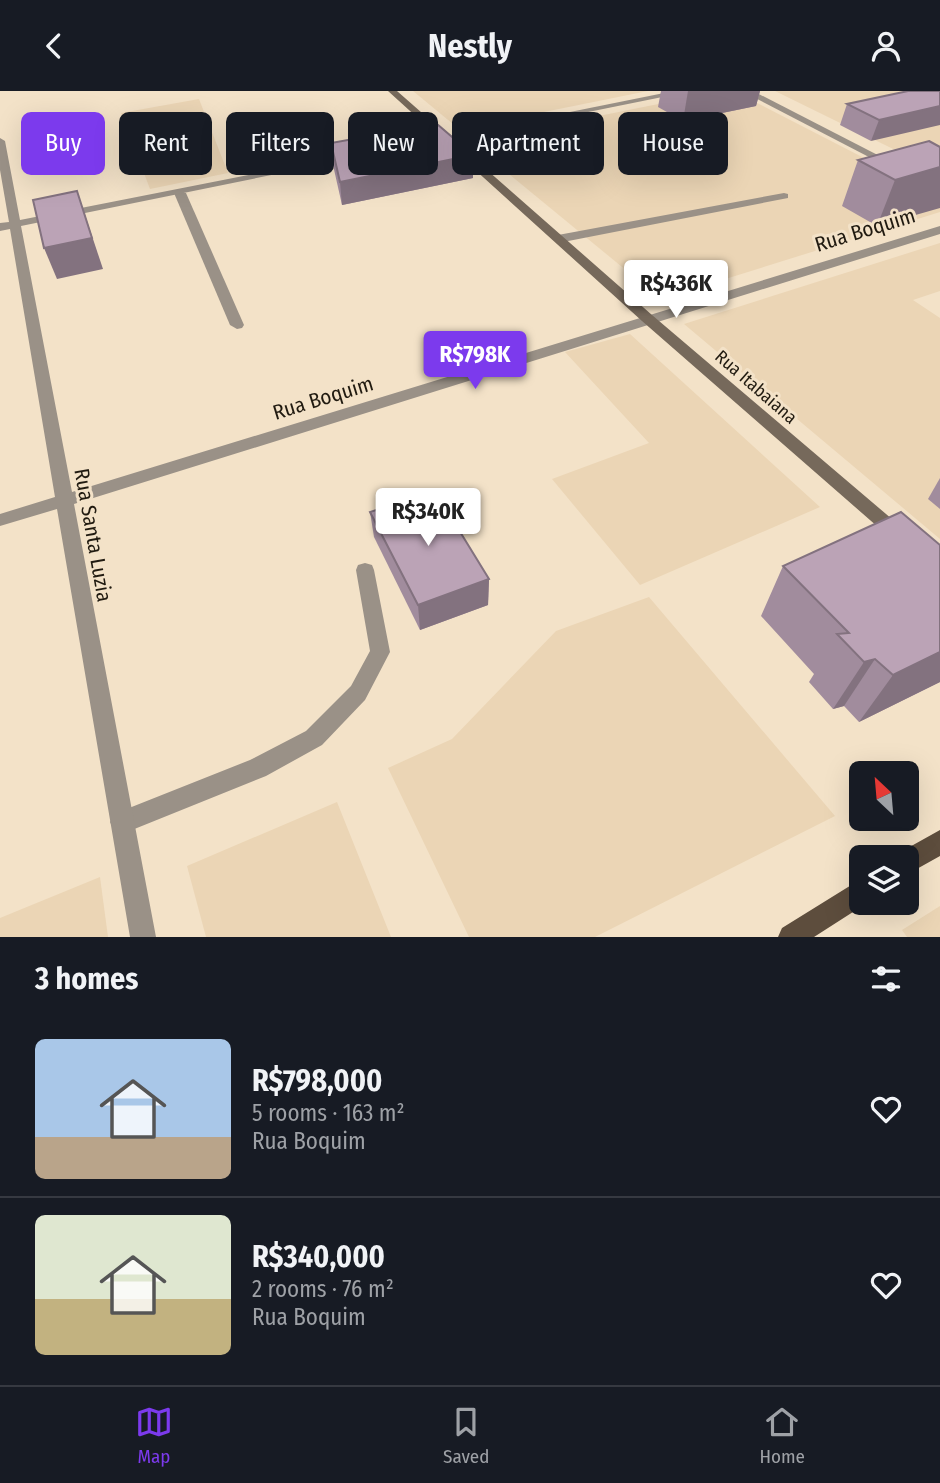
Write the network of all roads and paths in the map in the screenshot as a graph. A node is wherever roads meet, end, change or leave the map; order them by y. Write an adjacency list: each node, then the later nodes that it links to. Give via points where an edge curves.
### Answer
1 (392, 91): 4 (main road, Rua Itabaiana)
2 (688, 91): 4 (street)
3 (746, 91): 8 (street)
4 (445, 138): 5 (street); 13 (main road, Rua Itabaiana)
5 (438, 139)
6 (0, 141): 11 (street, Rua Santa Luzia)
7 (348, 158): 9 (street)
8 (904, 171)
9 (180, 193): 11 (street); 15 (street)
10 (784, 196): 13 (street)
11 (7, 225): 16 (street, Rua Santa Luzia)
12 (940, 230): 14 (street, Rua Boquim)
13 (558, 239): 14 (main road, Rua Itabaiana)
14 (647, 318): 16 (street, Rua Boquim); 18 (main road, Rua Itabaiana)
15 (237, 325)
16 (63, 501): 17 (street, Rua Boquim); 20 (street, Rua Santa Luzia)
17 (0, 520)
18 (909, 544)
19 (365, 570): 20 (street, via 380,652 358,693 314,738 258,768)
20 (122, 822): 24 (street, Rua Santa Luzia)
21 (940, 842): 22 (main road)
22 (919, 855)
23 (849, 900): 25 (main road)
24 (143, 937)
25 (791, 937)

